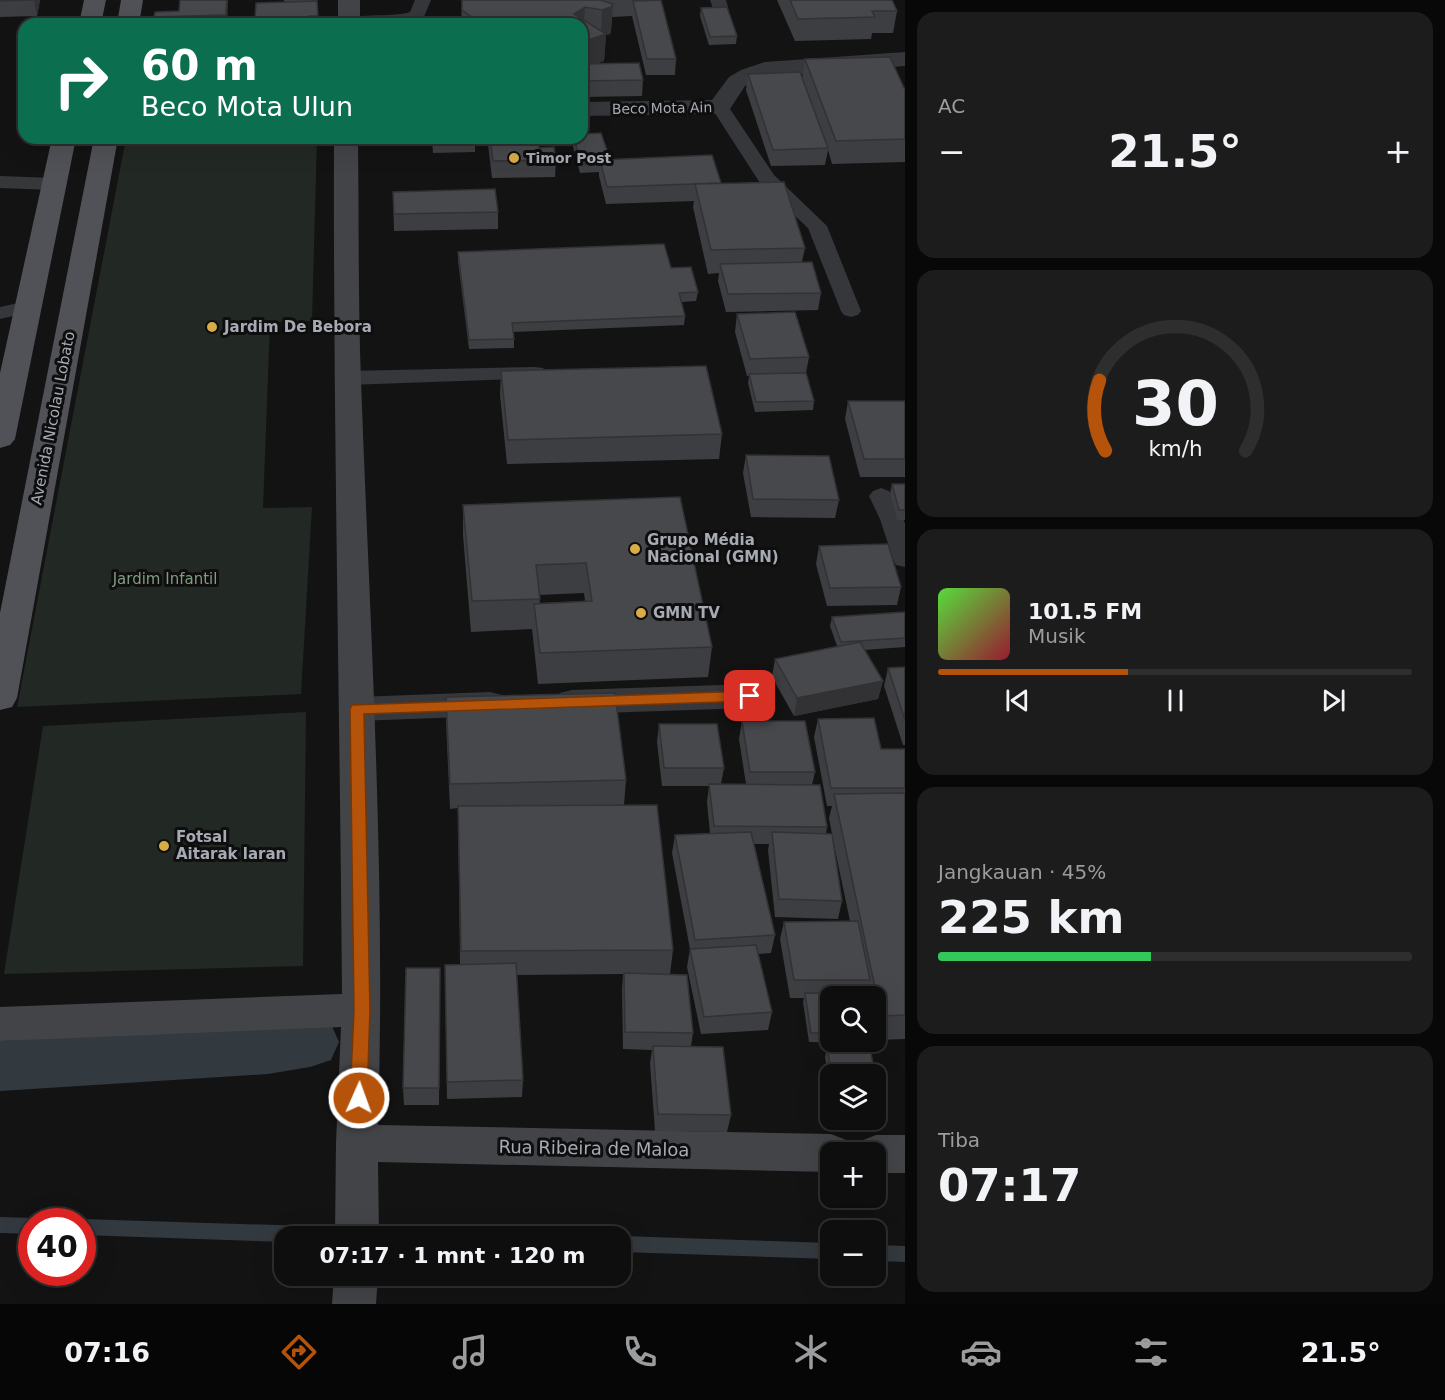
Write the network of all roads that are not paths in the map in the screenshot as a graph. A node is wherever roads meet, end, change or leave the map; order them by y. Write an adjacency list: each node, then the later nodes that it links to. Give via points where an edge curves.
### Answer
1 (95, 0): 5 (main road)
2 (132, 0): 6 (main road)
3 (349, 0): 7 (street)
4 (423, 0): 8 (lane, via 417,15)
5 (91, 18)
6 (129, 18)
7 (349, 18)
8 (410, 18)
9 (905, 59): 10 (street, Beco Mota Ain, via 765,69 746,75 731,86)
10 (720, 106): 11 (street, Beco Mota Ain); 18 (lane, via 767,179 818,226)
11 (588, 109)
12 (63, 144): 16 (main road)
13 (105, 144): 26 (main road, Avenida Nicolau Lobato)
14 (346, 144): 21 (street)
15 (0, 182): 16 (lane)
16 (54, 184): 17 (main road)
17 (28, 307): 19 (lane); 22 (main road)
18 (851, 311)
19 (0, 313)
20 (551, 373): 21 (lane)
21 (347, 378): 27 (street)
22 (0, 439)
23 (881, 496): 24 (lane)
24 (905, 560)
25 (750, 696): 27 (street)
26 (0, 698)
27 (357, 709): 28 (street)
28 (362, 1010): 29 (street); 30 (street)
29 (0, 1024)
30 (357, 1143): 31 (street, Rua Ribeira de Maloa); 34 (street)
31 (820, 1153)
32 (886, 1154): 33 (street)
33 (905, 1154)
34 (358, 1226)
35 (355, 1286): 36 (street)
36 (354, 1304)

